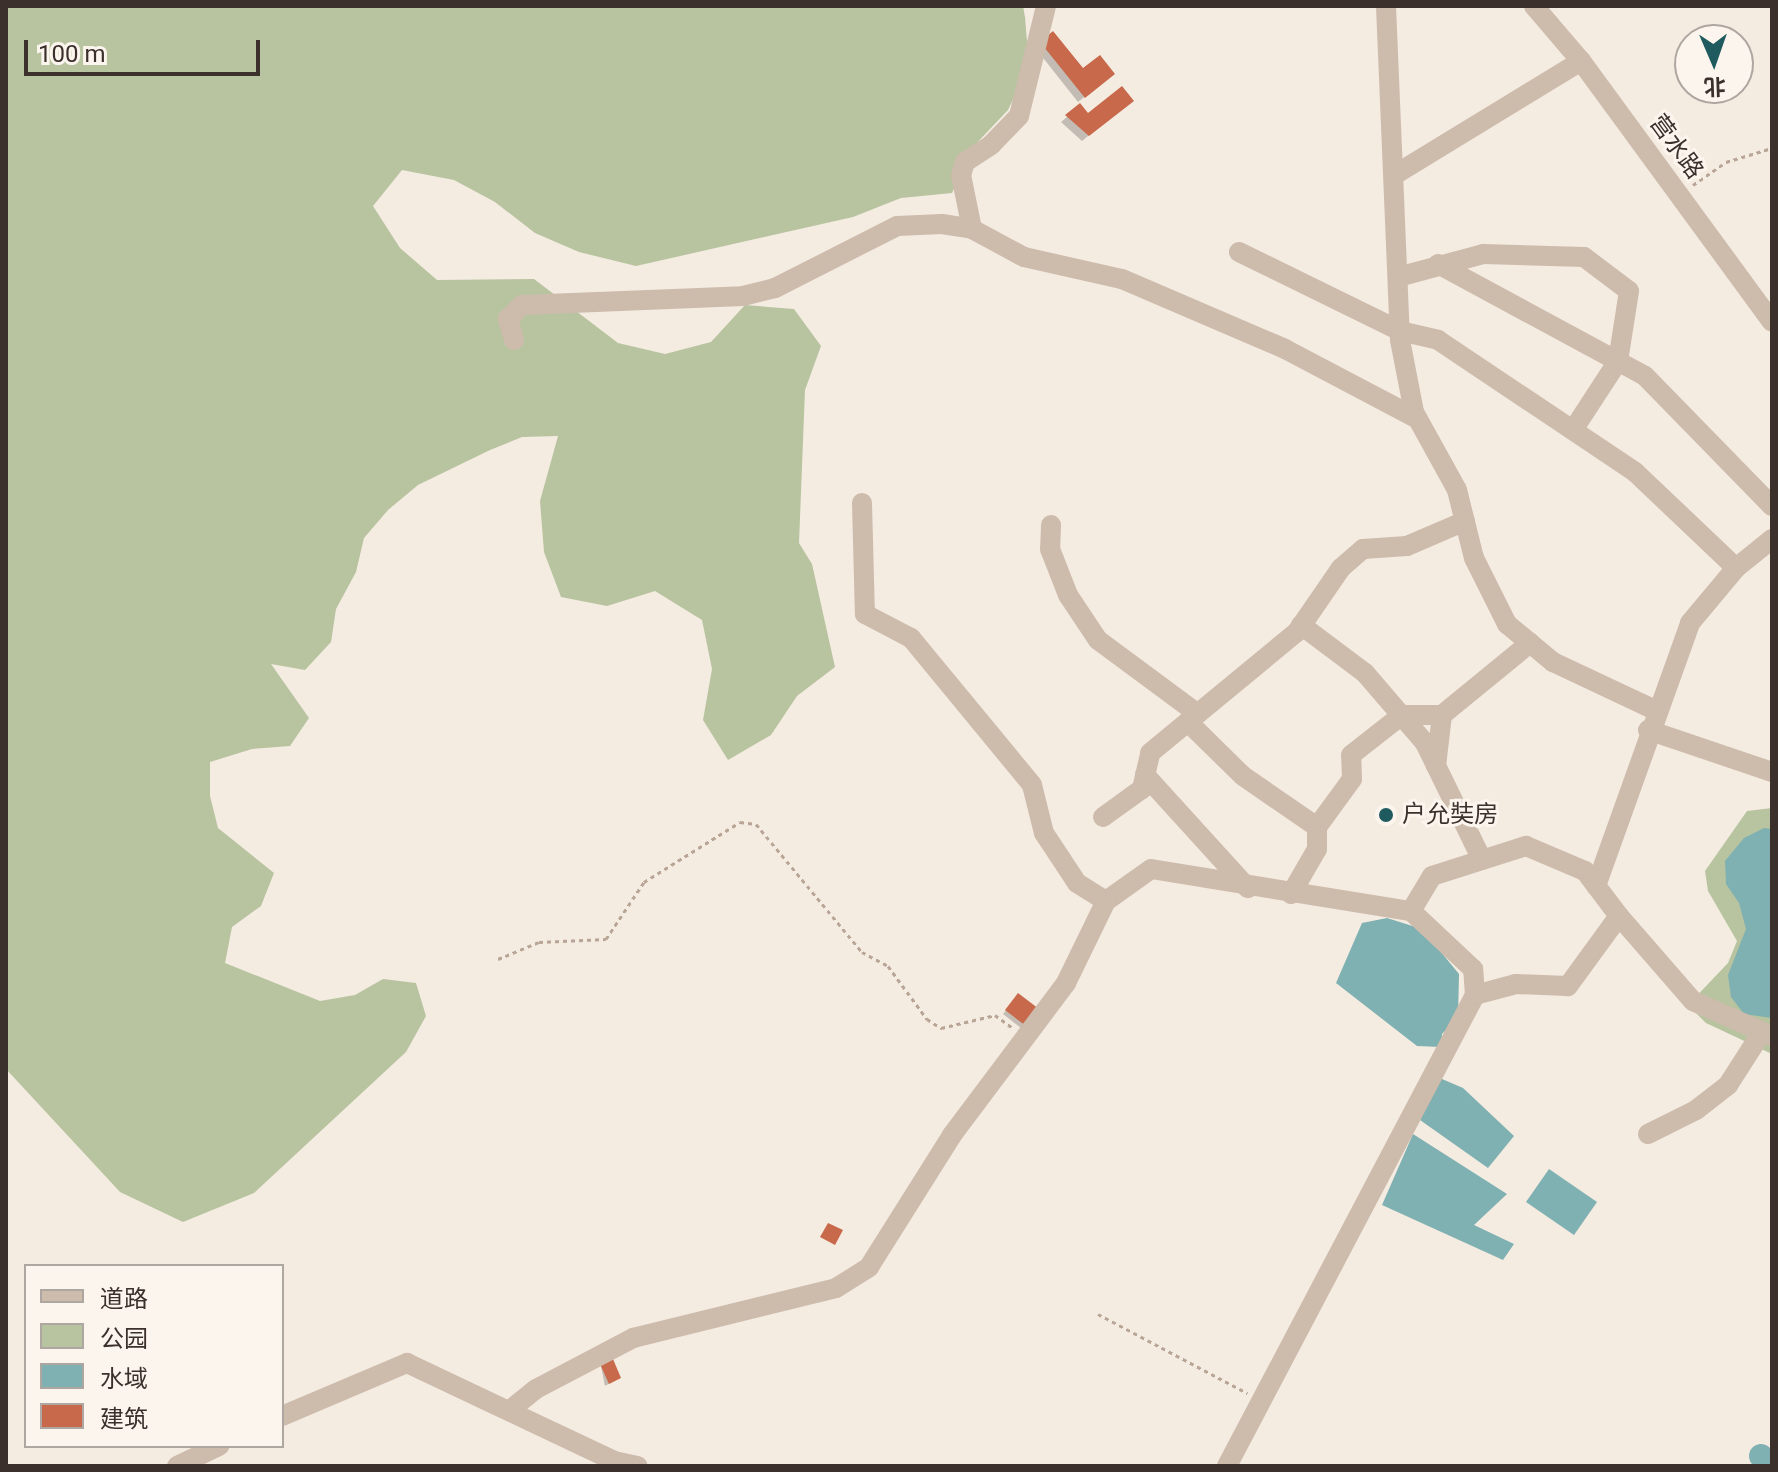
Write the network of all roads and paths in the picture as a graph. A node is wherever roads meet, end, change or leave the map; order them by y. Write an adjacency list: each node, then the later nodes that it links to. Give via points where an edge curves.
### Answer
1 (1046, 6): 8 (street, via 1019,116 965,162 961,175)
2 (1386, 6): 6 (street)
3 (1534, 6): 4 (street, 营水路)
4 (1581, 61): 6 (street); 7 (street, 营水路)
5 (1772, 148): 7 (path, via 1726,162)
6 (1396, 174): 11 (street)
7 (1679, 195): 12 (street, 营水路)
8 (972, 229): 14 (street, via 897,226 775,288 743,296 522,305 508,319); 16 (street, via 1024,257 1122,279 1271,343)
9 (1239, 252): 13 (street)
10 (1438, 264): 11 (street); 15 (street); 15 (street, via 1483,254 1584,257 1629,291)
11 (1398, 277): 13 (street)
12 (1772, 322)
13 (1400, 331): 16 (street); 17 (street, via 1438,340)
14 (514, 340)
15 (1618, 361): 17 (street); 19 (street, via 1645,376)
16 (1418, 419): 20 (street, via 1457,490)
17 (1573, 430): 23 (street, via 1635,472)
18 (862, 503): 40 (street, via 865,614 911,638 1032,785 1044,833 1077,883)
19 (1772, 506)
20 (1465, 521): 24 (street, via 1407,546 1363,549 1341,568); 25 (street, via 1474,558 1507,624)
21 (1051, 525): 29 (street, via 1054,560 1068,595 1098,640)
22 (1772, 539): 23 (street)
23 (1736, 568): 26 (street, via 1690,623)
24 (1301, 625): 27 (street, via 1365,673); 29 (street)
25 (1530, 643): 26 (street, via 1553,662); 28 (street)
26 (1655, 710): 30 (street)
27 (1402, 715): 28 (street); 31 (street); 35 (street, via 1351,755 1352,779)
28 (1442, 715): 31 (street)
29 (1193, 718): 33 (street, via 1150,753); 35 (street, via 1243,776)
30 (1648, 730): 32 (street); 37 (street)
31 (1436, 766): 36 (street)
32 (1772, 772)
33 (1145, 775): 34 (street, via 1142,789); 38 (street)
34 (1103, 817)
35 (1317, 827): 39 (street, via 1317,849)
36 (1482, 860): 37 (street, via 1526,846 1585,871); 41 (street, via 1432,876)
37 (1596, 886): 42 (street)
38 (1248, 888): 39 (street); 40 (street, via 1151,869)
39 (1291, 894): 41 (street)
40 (1106, 901): 46 (street, via 1066,983)
41 (1411, 911): 44 (street, via 1473,969)
42 (1619, 916): 44 (street, via 1568,986 1516,984); 45 (street, via 1693,1001)
43 (498, 959): 46 (path, via 539,942 606,939 644,882 740,822 756,824 862,952 888,966 927,1019 941,1028 995,1015)
44 (1475, 995): 49 (street)
45 (1767, 1034): 47 (street, via 1728,1085 1696,1110)
46 (1025, 1039): 50 (street, via 952,1135 869,1267 836,1288 633,1338 536,1389)
47 (1648, 1134)
48 (1098, 1314): 49 (path)
49 (1262, 1400): 55 (street)
50 (510, 1410): 51 (street, via 407,1363); 54 (street, via 614,1461)
51 (284, 1415)
52 (215, 1448): 53 (street)
53 (177, 1466)
54 (637, 1466)
55 (1227, 1466)

